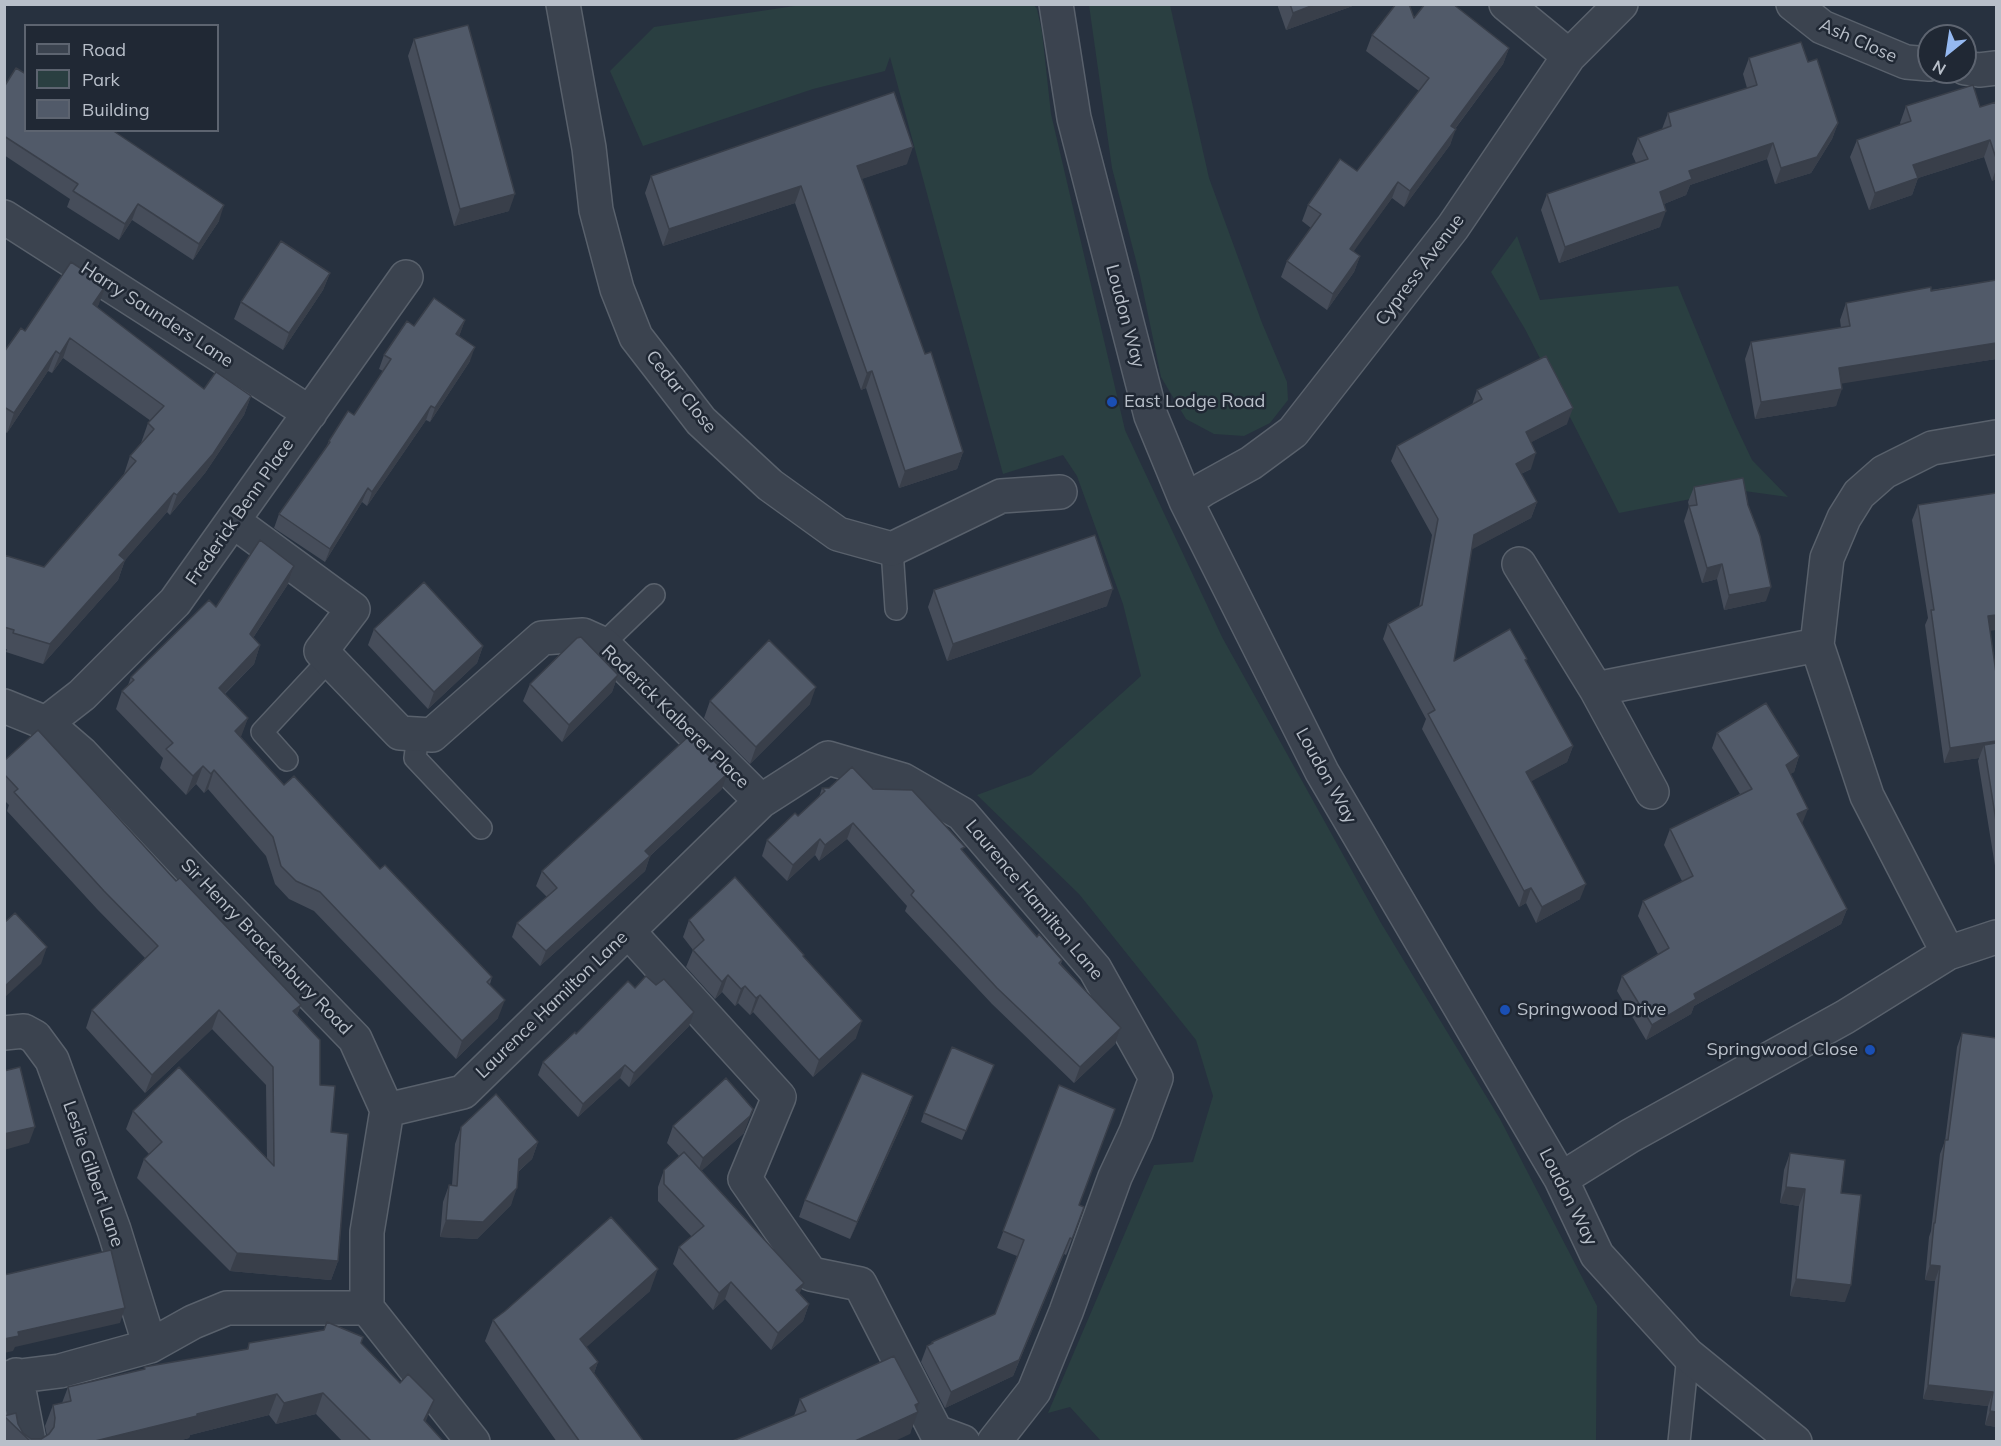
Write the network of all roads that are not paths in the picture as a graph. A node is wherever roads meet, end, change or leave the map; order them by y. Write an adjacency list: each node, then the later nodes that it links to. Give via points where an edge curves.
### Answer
1 (563, 4): 17 (street, Cedar Close, via 596,210 617,289 636,337 701,422 770,485 838,534)
2 (1056, 4): 15 (street, Loudon Way, via 1074,118 1142,382 1151,416)
3 (1506, 4): 6 (street)
4 (1621, 4): 6 (street, Cypress Avenue)
5 (1793, 4): 7 (street, Ash Close, via 1822,27)
6 (1569, 56): 15 (street, Cypress Avenue, via 1453,227 1293,432 1251,463)
7 (1917, 63)
8 (1996, 68): 9 (street)
9 (1977, 70)
10 (4, 217): 12 (street, Harry Saunders Lane)
11 (406, 277): 12 (street, Frederick Benn Place)
12 (310, 413): 16 (street, Frederick Benn Place)
13 (1996, 437): 22 (street, via 1932,448 1884,472 1859,494 1827,558)
14 (1060, 492): 17 (street, via 1001,496)
15 (1186, 501): 37 (street, Loudon Way, via 1322,772)
16 (234, 522): 23 (street, via 353,609 321,651); 26 (street, Frederick Benn Place, via 175,602 82,695)
17 (892, 549): 20 (lane)
18 (1519, 564): 24 (street)
19 (654, 595): 21 (lane)
20 (896, 609)
21 (603, 644): 27 (street, Roderick Kalberer Place, via 583,635 542,639 432,735); 30 (street, Roderick Kalberer Place)
22 (1817, 645): 24 (street); 34 (street, via 1867,796)
23 (329, 660): 27 (street, via 400,733); 28 (lane, via 262,732)
24 (1596, 689): 29 (street)
25 (4, 706): 26 (street, Sir Henry Brackenbury Road)
26 (46, 723): 36 (street, Sir Henry Brackenbury Road, via 82,754 355,1039)
27 (418, 735): 31 (lane, via 415,758)
28 (287, 760)
29 (1652, 792)
30 (761, 801): 32 (street, Laurence Hamilton Lane); 45 (street, Laurence Hamilton Lane, via 828,758 903,780 962,813 1095,969 1156,1078 1034,1391)
31 (481, 828)
32 (628, 931): 36 (street, Laurence Hamilton Lane, via 463,1092); 44 (street, via 779,1097 745,1179 811,1274 860,1284 936,1432)
33 (1996, 937): 34 (street)
34 (1948, 953): 37 (street, via 1845,1017 1630,1136)
35 (27, 1028): 39 (street, Leslie Gilbert Lane, via 52,1060 114,1230)
36 (387, 1110): 38 (street, via 367,1232)
37 (1561, 1179): 40 (street, Loudon Way, via 1597,1255)
38 (367, 1308): 39 (street, via 227,1308); 43 (street)
39 (150, 1346): 41 (street, via 60,1371)
40 (1688, 1355): 46 (lane); 47 (street, Loudon Way)
41 (10, 1376): 42 (street)
42 (29, 1442)
43 (473, 1442)
44 (963, 1442)
45 (994, 1442)
46 (1679, 1442)
47 (1795, 1442)

